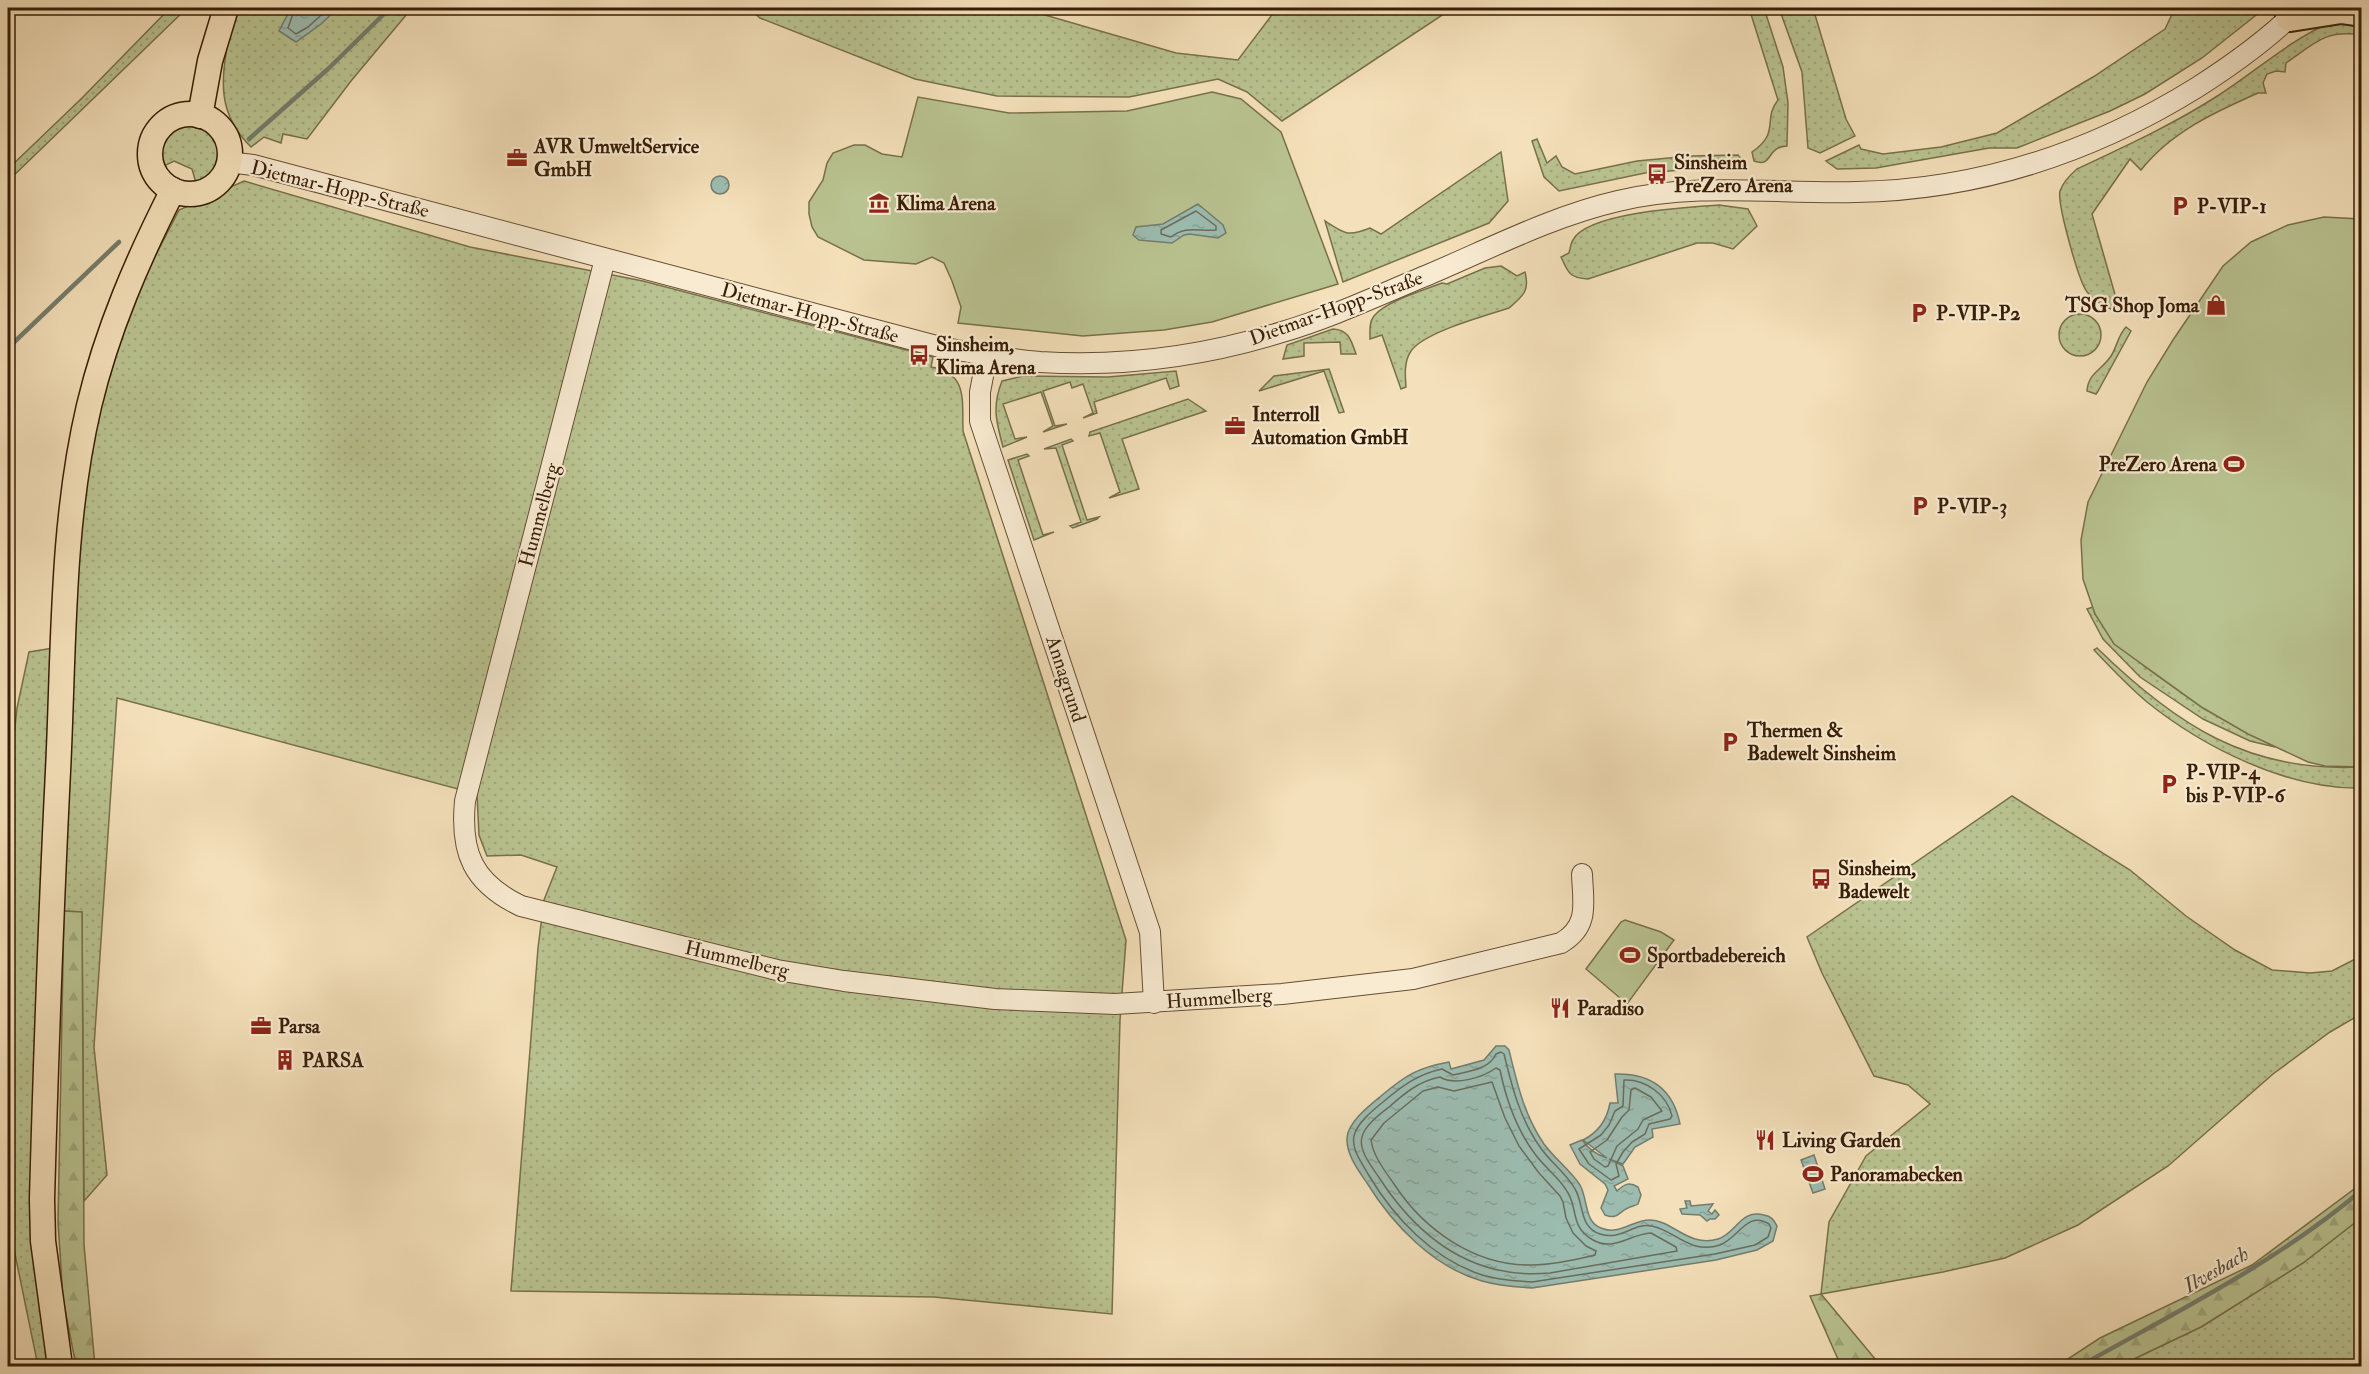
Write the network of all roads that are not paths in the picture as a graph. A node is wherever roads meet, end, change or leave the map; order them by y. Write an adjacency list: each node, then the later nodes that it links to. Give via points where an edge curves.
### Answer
1 (226, 8): 4 (main road, via 210,61)
2 (2295, 12): 3 (highway); 8 (street, Dietmar-Hopp-Straße, via 2229,67 2165,107 2103,139 2026,166 1959,182 1901,190 1712,190 1648,195 1584,211 1351,308 1226,347 1095,363 1039,362)
3 (2361, 12)
4 (200, 116): 5 (main road, via 224,133 229,147); 6 (main road, via 171,119 152,141 153,169)
5 (228, 162): 6 (main road, via 219,181 207,189 187,194); 7 (street, Dietmar-Hopp-Straße, via 253,165)
6 (173, 190): 11 (main road, via 120,305 99,368 82,444 69,534 42,1199 47,1280)
7 (605, 259): 8 (street, Dietmar-Hopp-Straße, via 930,344); 10 (street, Hummelberg, via 465,801 464,831 477,872 500,896 521,906 777,970 995,999)
8 (987, 355): 10 (street, Annagrund, via 980,392 980,421 1150,932)
9 (1582, 874): 10 (street, Hummelberg, via 1583,914 1579,928 1561,943 1413,979)
10 (1154, 1003)
11 (60, 1366)

